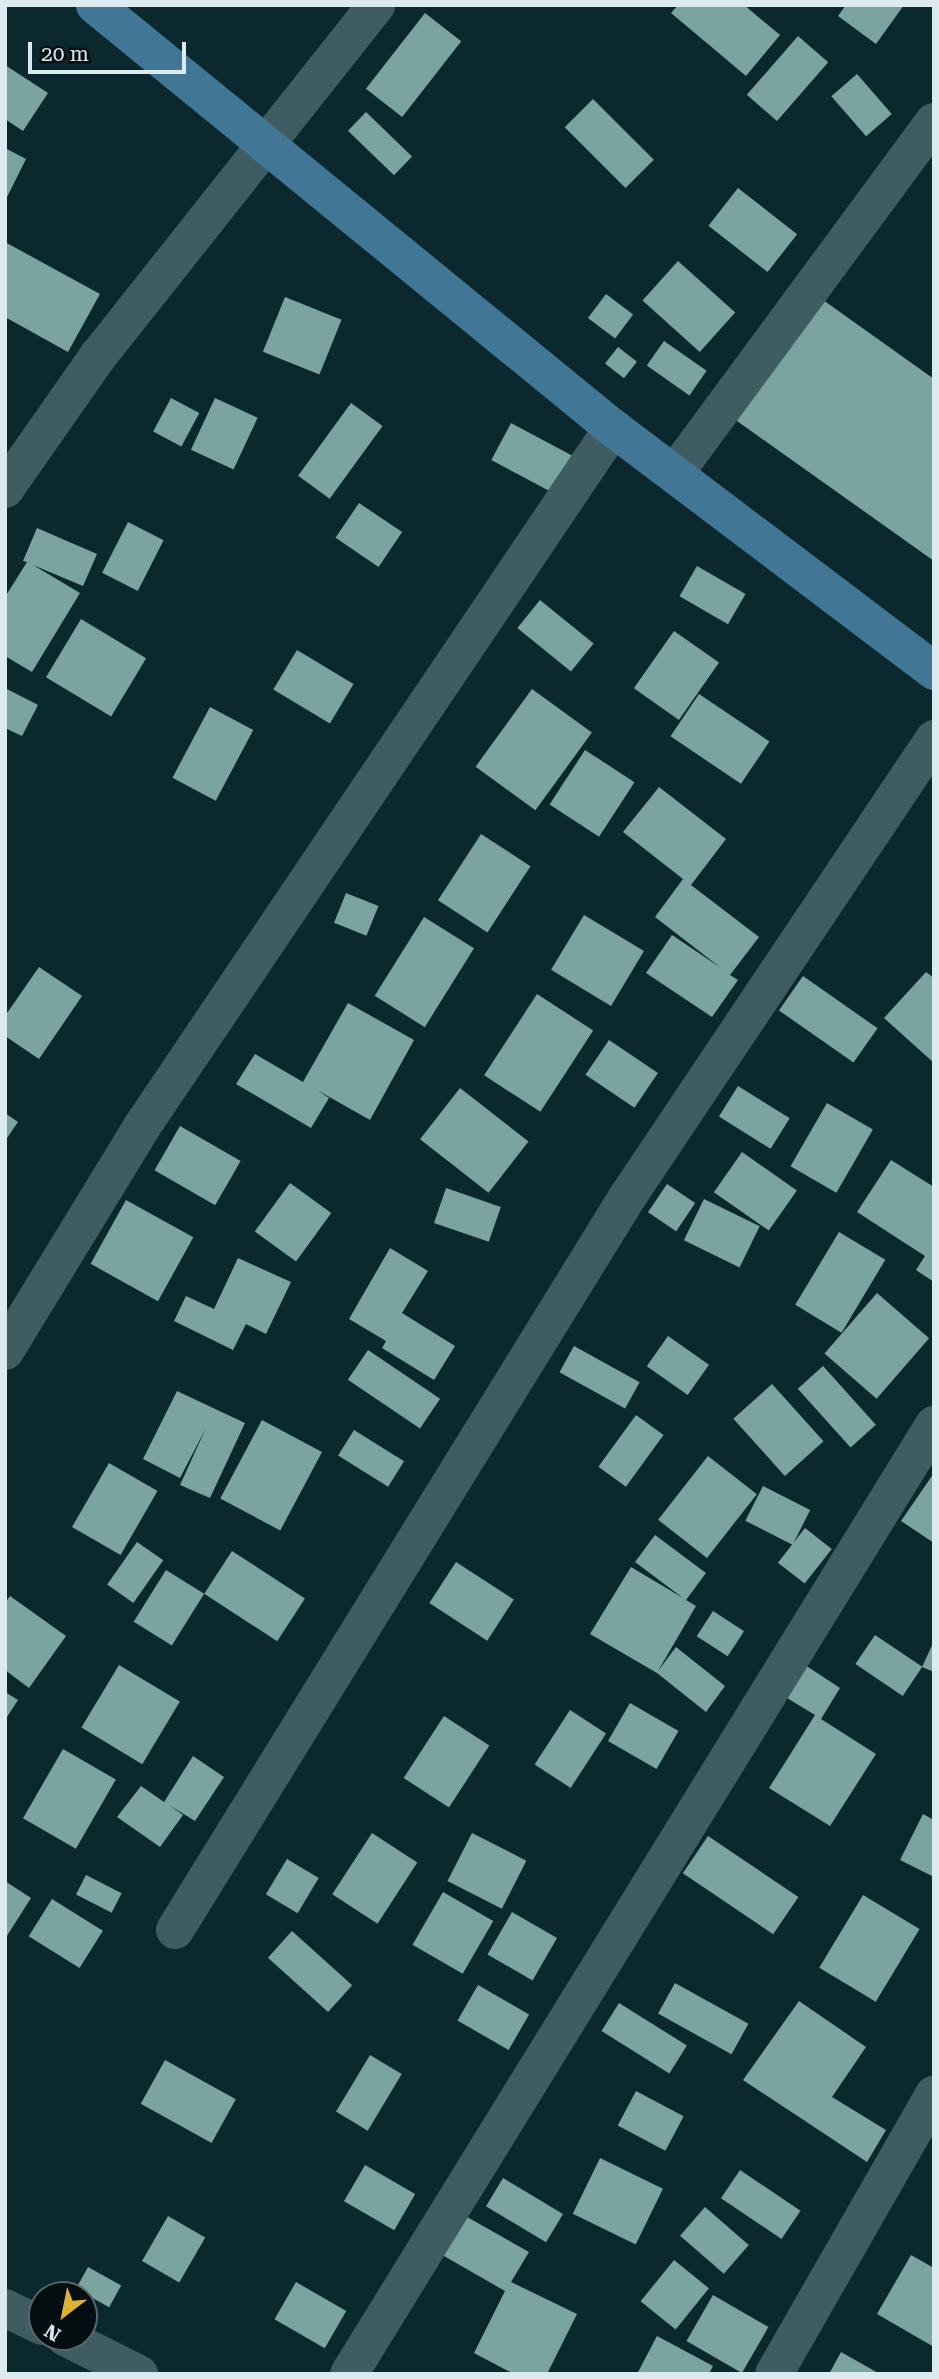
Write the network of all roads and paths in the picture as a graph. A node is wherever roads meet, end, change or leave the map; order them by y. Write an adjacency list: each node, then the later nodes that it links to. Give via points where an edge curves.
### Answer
1 (95, 5): 4 (main road)
2 (376, 5): 4 (street)
3 (934, 122): 6 (street)
4 (266, 143): 5 (main road); 7 (street, via 99,355)
5 (614, 429): 6 (main road); 10 (street, via 143,1125)
6 (676, 473): 8 (main road)
7 (5, 489)
8 (934, 671)
9 (934, 739): 12 (street, via 628,1196)
10 (5, 1350)
11 (934, 1425): 18 (street)
12 (175, 1930)
13 (934, 2095): 19 (street)
14 (5, 2308): 15 (street)
15 (28, 2319)
16 (93, 2351): 17 (street)
17 (139, 2374)
18 (349, 2374)
19 (774, 2374)

